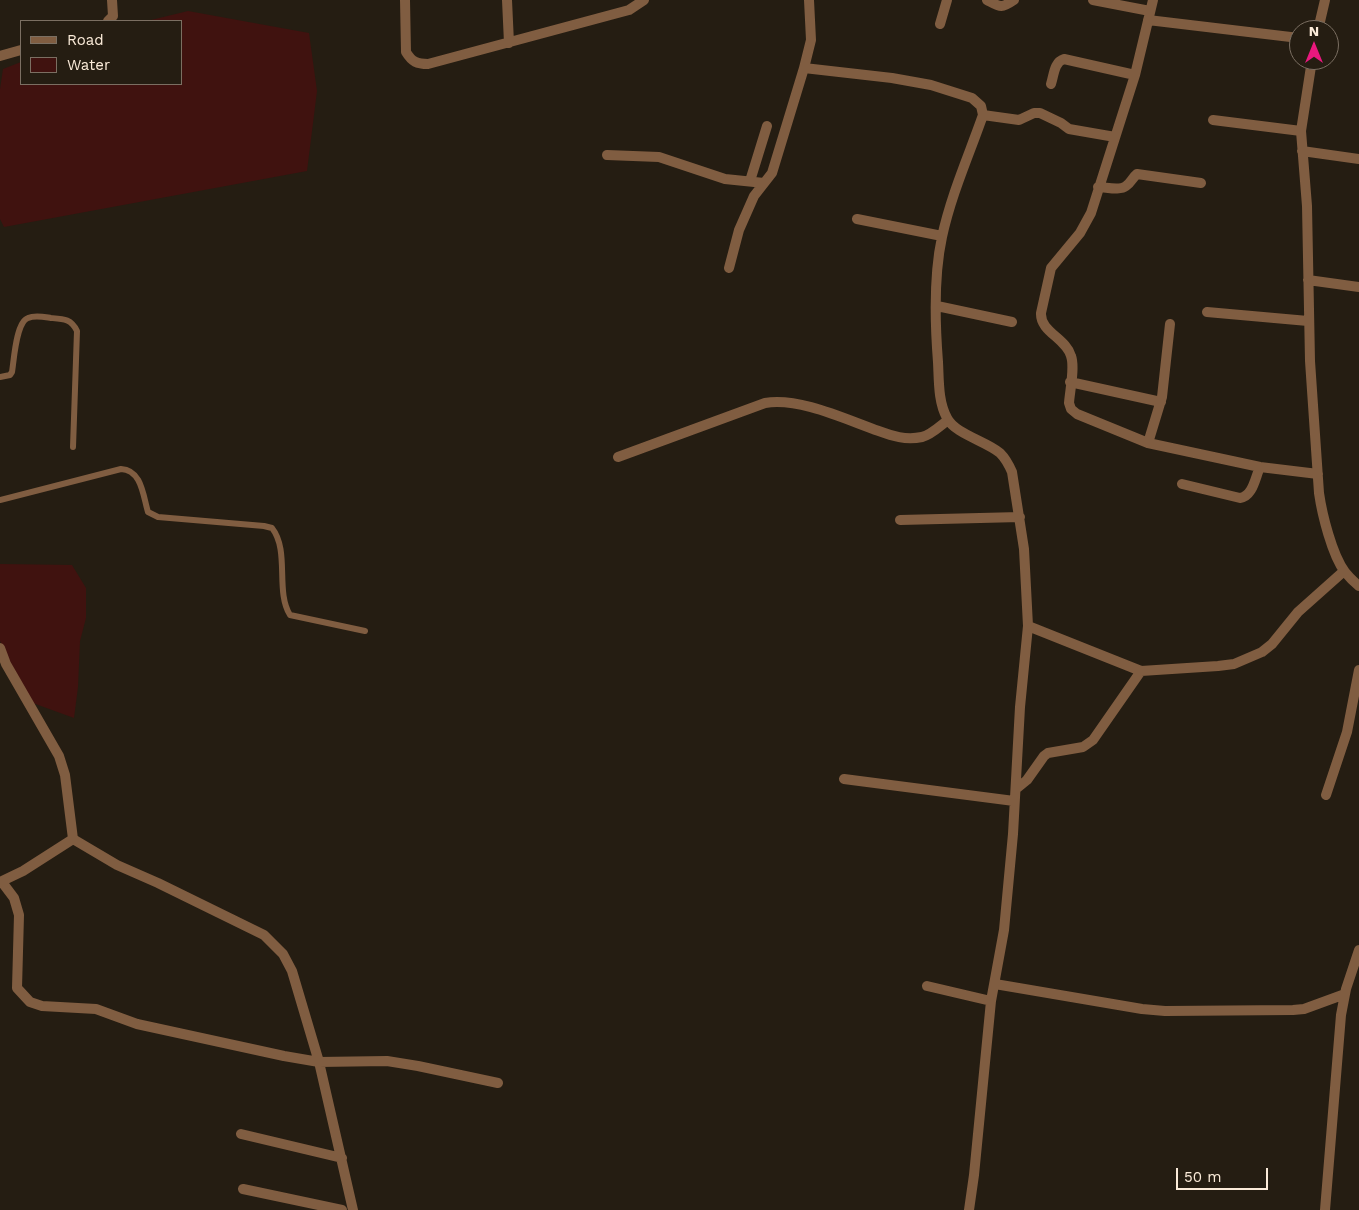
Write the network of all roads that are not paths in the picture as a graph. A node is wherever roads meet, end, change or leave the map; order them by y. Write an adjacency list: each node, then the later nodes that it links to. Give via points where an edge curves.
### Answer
1 (112, 0): 13 (street, via 113,16)
2 (405, 0): 17 (street, via 406,52 418,64)
3 (507, 0): 17 (street)
4 (644, 0): 17 (street, via 629,10)
5 (809, 0): 20 (street, via 811,40)
6 (948, 0): 15 (street)
7 (987, 0): 8 (street, via 1000,7)
8 (1014, 0)
9 (1093, 0): 12 (street)
10 (1153, 0): 12 (street)
11 (1325, 0): 14 (street)
12 (1149, 15): 16 (street); 22 (street)
13 (109, 20)
14 (1320, 20)
15 (940, 24)
16 (1289, 36)
17 (509, 43)
18 (20, 50): 19 (street)
19 (0, 56)
20 (804, 68): 24 (street, via 932,85 972,98 981,106); 33 (street, via 772,172)
21 (1310, 70): 27 (street)
22 (1135, 75): 23 (street, via 1064,59 1056,64); 28 (street)
23 (1051, 84)
24 (984, 115): 28 (street, via 1018,120 1040,113 1069,129); 37 (street, via 952,198)
25 (1212, 120): 27 (street)
26 (767, 126): 32 (street)
27 (1301, 131): 29 (street)
28 (1115, 137): 35 (street)
29 (1302, 151): 31 (street); 39 (street)
30 (607, 155): 32 (street, via 659,157 724,179)
31 (1359, 158)
32 (750, 181): 33 (street)
33 (764, 183): 38 (street, via 754,196 739,230)
34 (1200, 183): 35 (street, via 1137,174 1125,188)
35 (1098, 186): 47 (street, via 1086,224 1051,268 1041,313 1043,324 1070,351 1073,366)
36 (857, 219): 37 (street)
37 (942, 236): 41 (street)
38 (729, 268)
39 (1308, 280): 40 (street); 43 (street)
40 (1359, 287)
41 (937, 306): 44 (street); 49 (street, via 940,386)
42 (1207, 312): 43 (street)
43 (1308, 321): 54 (street)
44 (1012, 322)
45 (1170, 324): 48 (street)
46 (0, 377): 51 (lane, via 12,372 23,321 37,316 67,319 74,324 77,331)
47 (1070, 382): 48 (street); 50 (street, via 1069,403 1077,414)
48 (1161, 402): 50 (street)
49 (948, 420): 52 (street, via 925,436 899,438 831,414 778,401); 57 (street, via 999,452 1006,461 1012,472)
50 (1148, 443): 53 (street)
51 (73, 448)
52 (618, 457)
53 (1260, 467): 54 (street); 55 (street, via 1245,497)
54 (1318, 474): 59 (street, via 1321,507)
55 (1182, 484)
56 (0, 500): 62 (lane, via 128,469 137,476 148,512 152,515 272,528 279,540 290,615)
57 (1020, 516): 58 (street); 61 (street)
58 (900, 520)
59 (1344, 571): 60 (street); 64 (street, via 1298,612 1262,652 1234,664)
60 (1359, 586)
61 (1028, 626): 64 (street); 67 (street)
62 (366, 632)
63 (0, 648): 70 (street, via 59,756 70,803)
64 (1141, 670): 67 (street, via 1093,740 1083,747 1048,753)
65 (1359, 670): 68 (street, via 1347,732)
66 (844, 778): 69 (street)
67 (1016, 789): 69 (street)
68 (1326, 795)
69 (1014, 801): 74 (street, via 1004,930)
70 (73, 839): 71 (street); 78 (street, via 117,865 264,935 274,944 292,971)
71 (1, 882): 78 (street, via 14,898 19,915 17,988 30,1002 42,1006 96,1009 137,1024)
72 (1359, 950): 73 (street)
73 (1357, 964): 76 (street)
74 (994, 984): 76 (street, via 1165,1011 1304,1009); 77 (street)
75 (926, 986): 77 (street)
76 (1345, 994): 86 (street)
77 (991, 1001): 85 (street)
78 (319, 1062): 79 (street, via 387,1061); 81 (street)
79 (498, 1083)
80 (241, 1134): 81 (street)
81 (342, 1158): 84 (street)
82 (243, 1189): 83 (street)
83 (342, 1210)
84 (353, 1210)
85 (968, 1210)
86 (1325, 1210)

